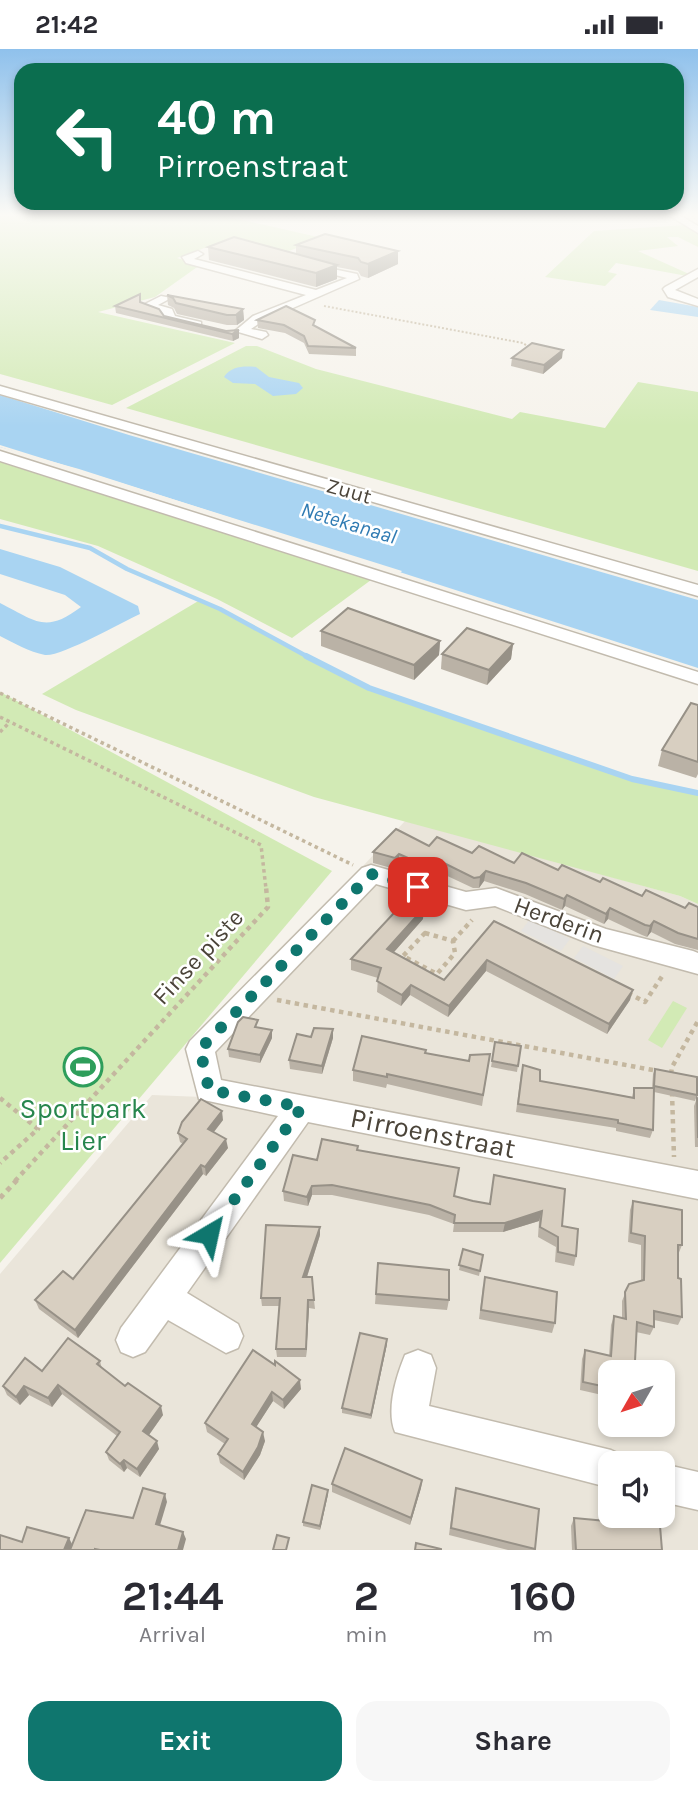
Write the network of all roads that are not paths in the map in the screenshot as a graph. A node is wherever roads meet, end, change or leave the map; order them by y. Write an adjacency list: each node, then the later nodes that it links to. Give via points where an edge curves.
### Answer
1 (272, 286): 5 (street)
2 (341, 286): 5 (street)
3 (673, 286): 6 (street, via 668,289 672,295)
4 (165, 298): 7 (street, via 147,306 168,312 169,318)
5 (318, 300): 7 (street, via 257,319)
6 (698, 303)
7 (242, 331): 8 (street)
8 (262, 335)
9 (0, 390): 11 (street, Zuut)
10 (0, 456): 12 (street)
11 (698, 591)
12 (698, 678)
13 (687, 960): 14 (street, Herderin, via 602,938 496,897 466,901 371,874)
14 (200, 1049): 15 (street, Pirroenstraat, via 209,1090)
15 (302, 1107): 16 (street, Pirroenstraat); 17 (street)
16 (686, 1183)
17 (163, 1298): 18 (street); 19 (street)
18 (226, 1336)
19 (133, 1340)
20 (418, 1369): 21 (street, via 408,1419)
21 (598, 1466)
22 (675, 1486): 23 (street)
23 (698, 1491)

